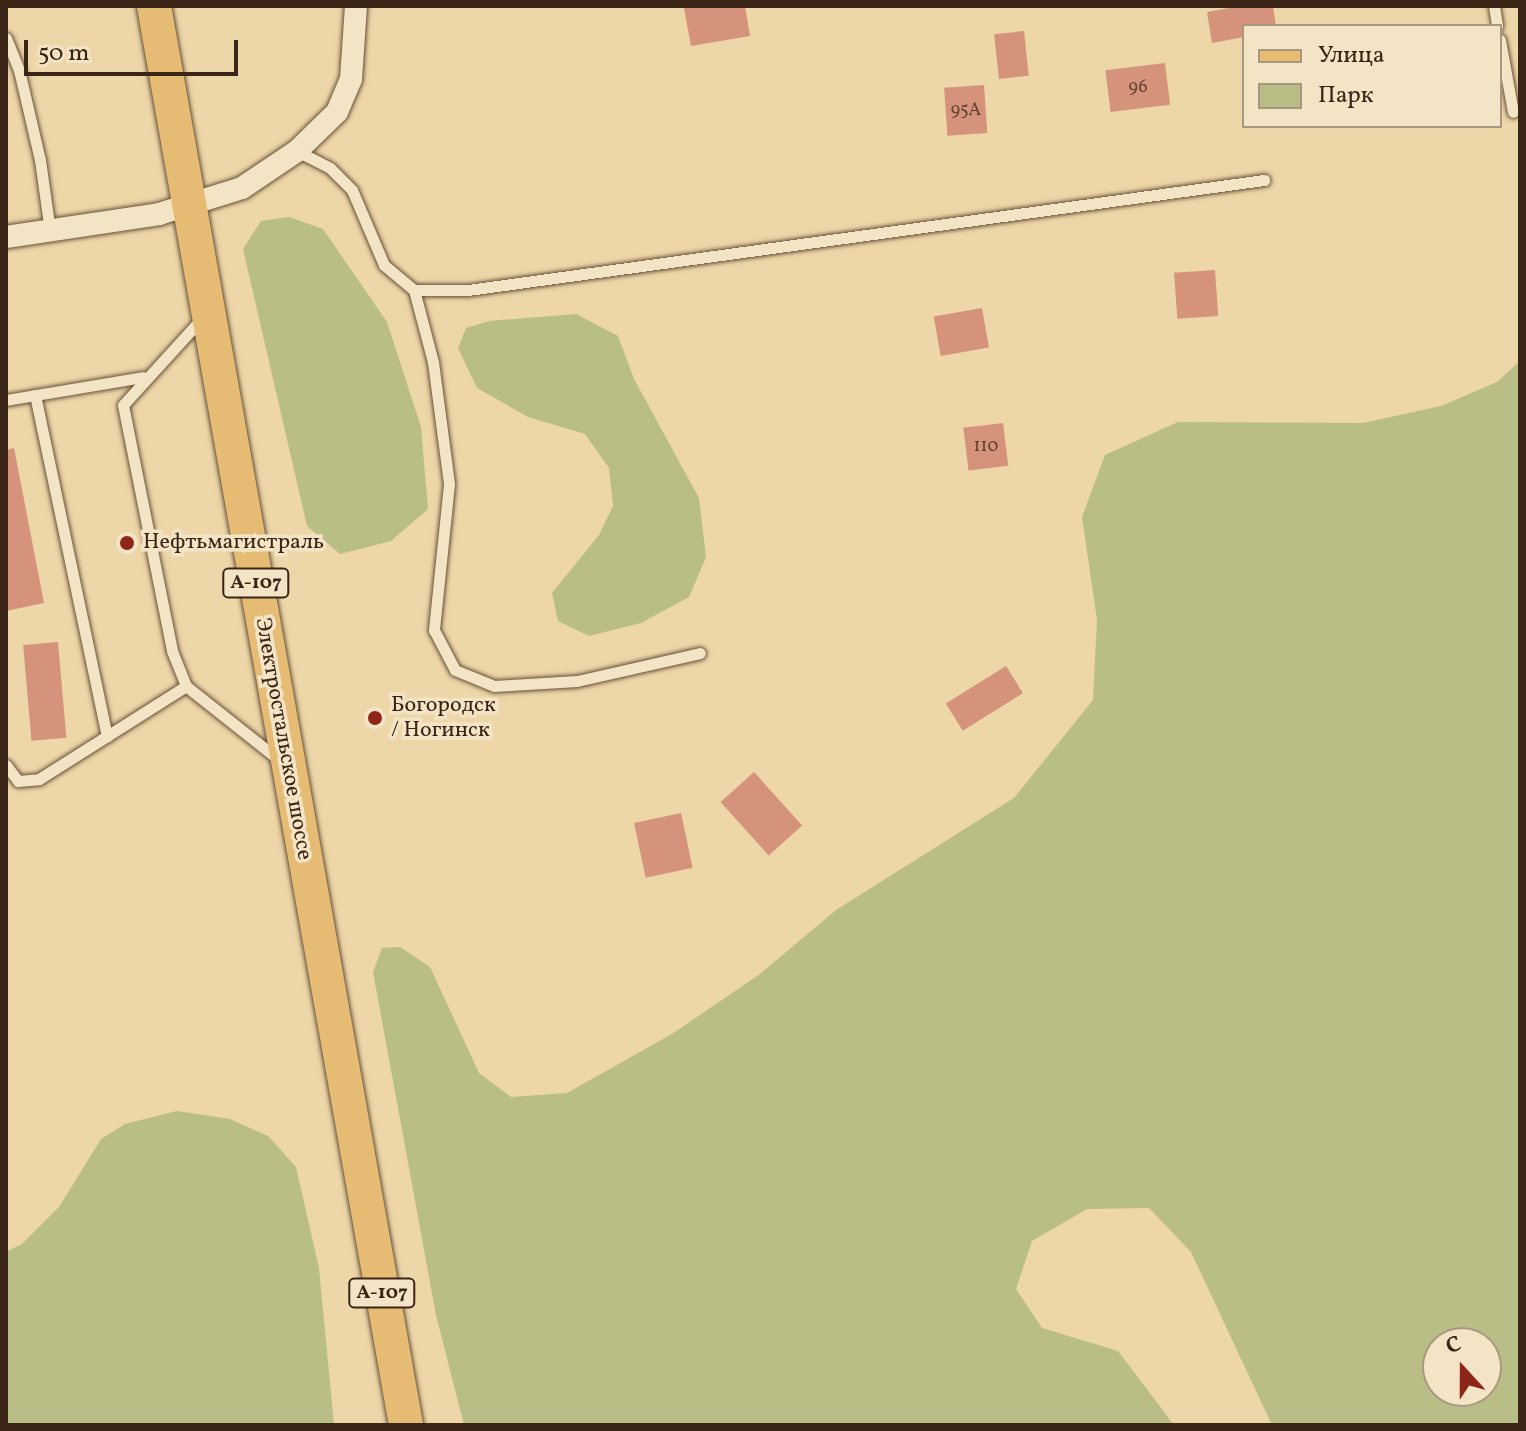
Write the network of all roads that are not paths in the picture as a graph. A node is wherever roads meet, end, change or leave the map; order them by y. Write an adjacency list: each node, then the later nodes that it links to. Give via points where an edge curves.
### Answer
1 (154, 6): 8 (main road, Электростальское шоссе / А-107)
2 (356, 6): 6 (street, via 346,90 337,112)
3 (6, 38): 9 (lane, via 33,130)
4 (1502, 51): 5 (lane)
5 (1513, 112)
6 (297, 151): 8 (street, via 242,188); 11 (lane, via 330,168 352,190 384,265)
7 (1264, 180): 11 (lane, via 468,290)
8 (188, 205): 9 (street); 12 (main road, Электростальское шоссе / А-107)
9 (50, 231): 10 (street)
10 (6, 237)
11 (414, 290): 16 (lane, via 433,362 449,484 434,630 455,670 494,686 577,681)
12 (207, 313): 13 (lane); 20 (main road, Электростальское шоссе / А-107)
13 (143, 377): 14 (lane); 17 (lane, via 123,405 172,651)
14 (35, 395): 15 (lane); 18 (lane)
15 (6, 400)
16 (700, 653)
17 (186, 686): 18 (lane); 20 (lane)
18 (107, 736): 19 (lane, via 39,779 18,781)
19 (6, 765)
20 (288, 767): 21 (main road, Электростальское шоссе / А-107)
21 (406, 1425)

